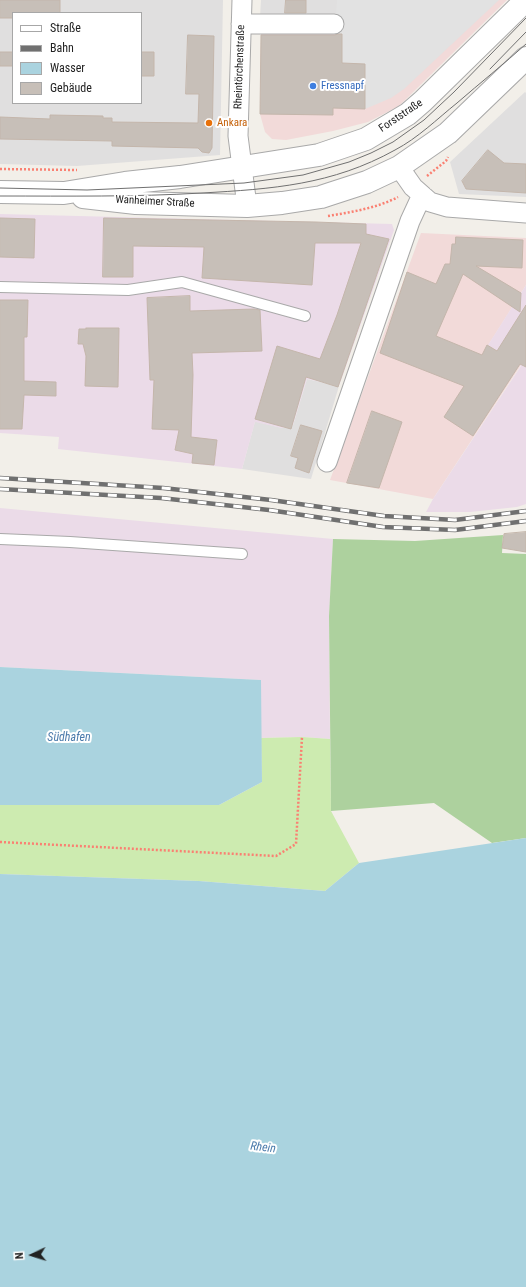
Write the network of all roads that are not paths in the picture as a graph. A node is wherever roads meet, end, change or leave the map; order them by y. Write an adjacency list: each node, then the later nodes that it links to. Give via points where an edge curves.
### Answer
1 (242, 0): 3 (street, Rheintörchenstraße)
2 (526, 0): 6 (street, Forststraße, via 423,102 385,128 366,139 319,155)
3 (241, 24): 4 (street); 6 (street, Rheintörchenstraße, via 238,136)
4 (334, 24)
5 (526, 58): 7 (street, via 448,133)
6 (242, 167): 9 (street, Wanheimer Straße); 11 (street, Rheintörchenstraße)
7 (399, 167): 10 (street); 11 (street, via 367,182 321,197)
8 (0, 192): 9 (street, Wanheimer Straße)
9 (64, 193): 11 (street, Wanheimer Straße, via 136,203)
10 (422, 195): 12 (street, via 430,202 447,207); 15 (street, via 410,222)
11 (247, 206)
12 (526, 213)
13 (0, 287): 14 (lane, via 128,290 182,282)
14 (305, 316)
15 (326, 462)
16 (0, 539): 17 (lane)
17 (242, 554)

